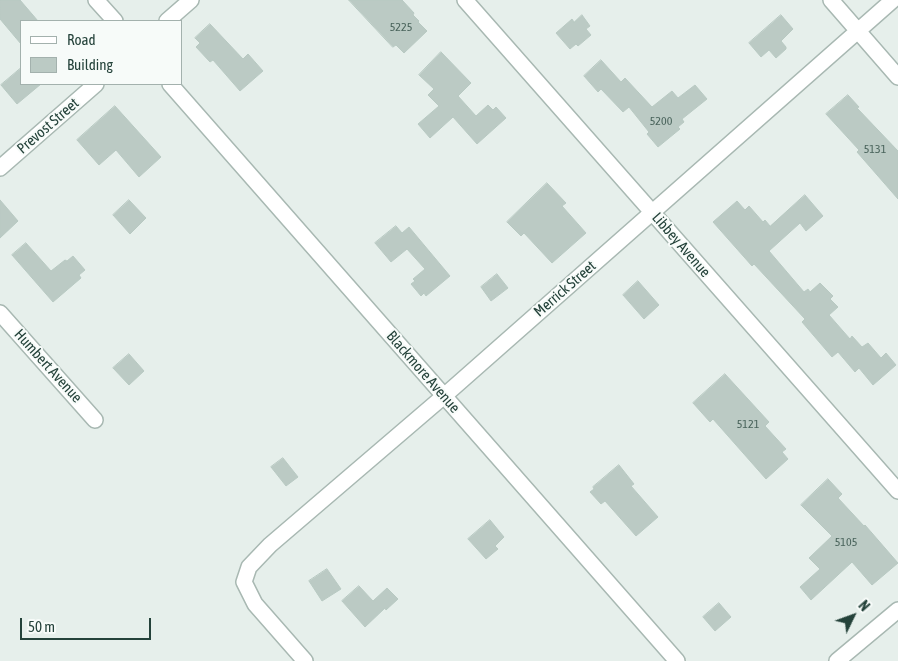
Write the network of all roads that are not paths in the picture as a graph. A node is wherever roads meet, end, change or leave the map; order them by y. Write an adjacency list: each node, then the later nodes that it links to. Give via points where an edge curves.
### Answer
1 (96, 0): 6 (street)
2 (190, 0): 7 (street)
3 (465, 0): 13 (street, Libbey Avenue)
4 (831, 0): 8 (street)
5 (893, 0): 8 (street, Merrick Street)
6 (113, 20)
7 (168, 20)
8 (858, 31): 9 (street); 13 (street, Merrick Street)
9 (898, 77)
10 (95, 85): 12 (street, Prevost Street)
11 (171, 85): 15 (street, Blackmore Avenue)
12 (0, 168)
13 (652, 212): 15 (street, Merrick Street); 17 (street, Libbey Avenue)
14 (0, 313): 16 (street, Humbert Avenue)
15 (444, 396): 19 (street, Merrick Street, via 270,545 249,567 244,582 255,604); 20 (street, Blackmore Avenue)
16 (95, 420)
17 (898, 491)
18 (898, 610): 21 (street)
19 (305, 661)
20 (677, 661)
21 (837, 661)

